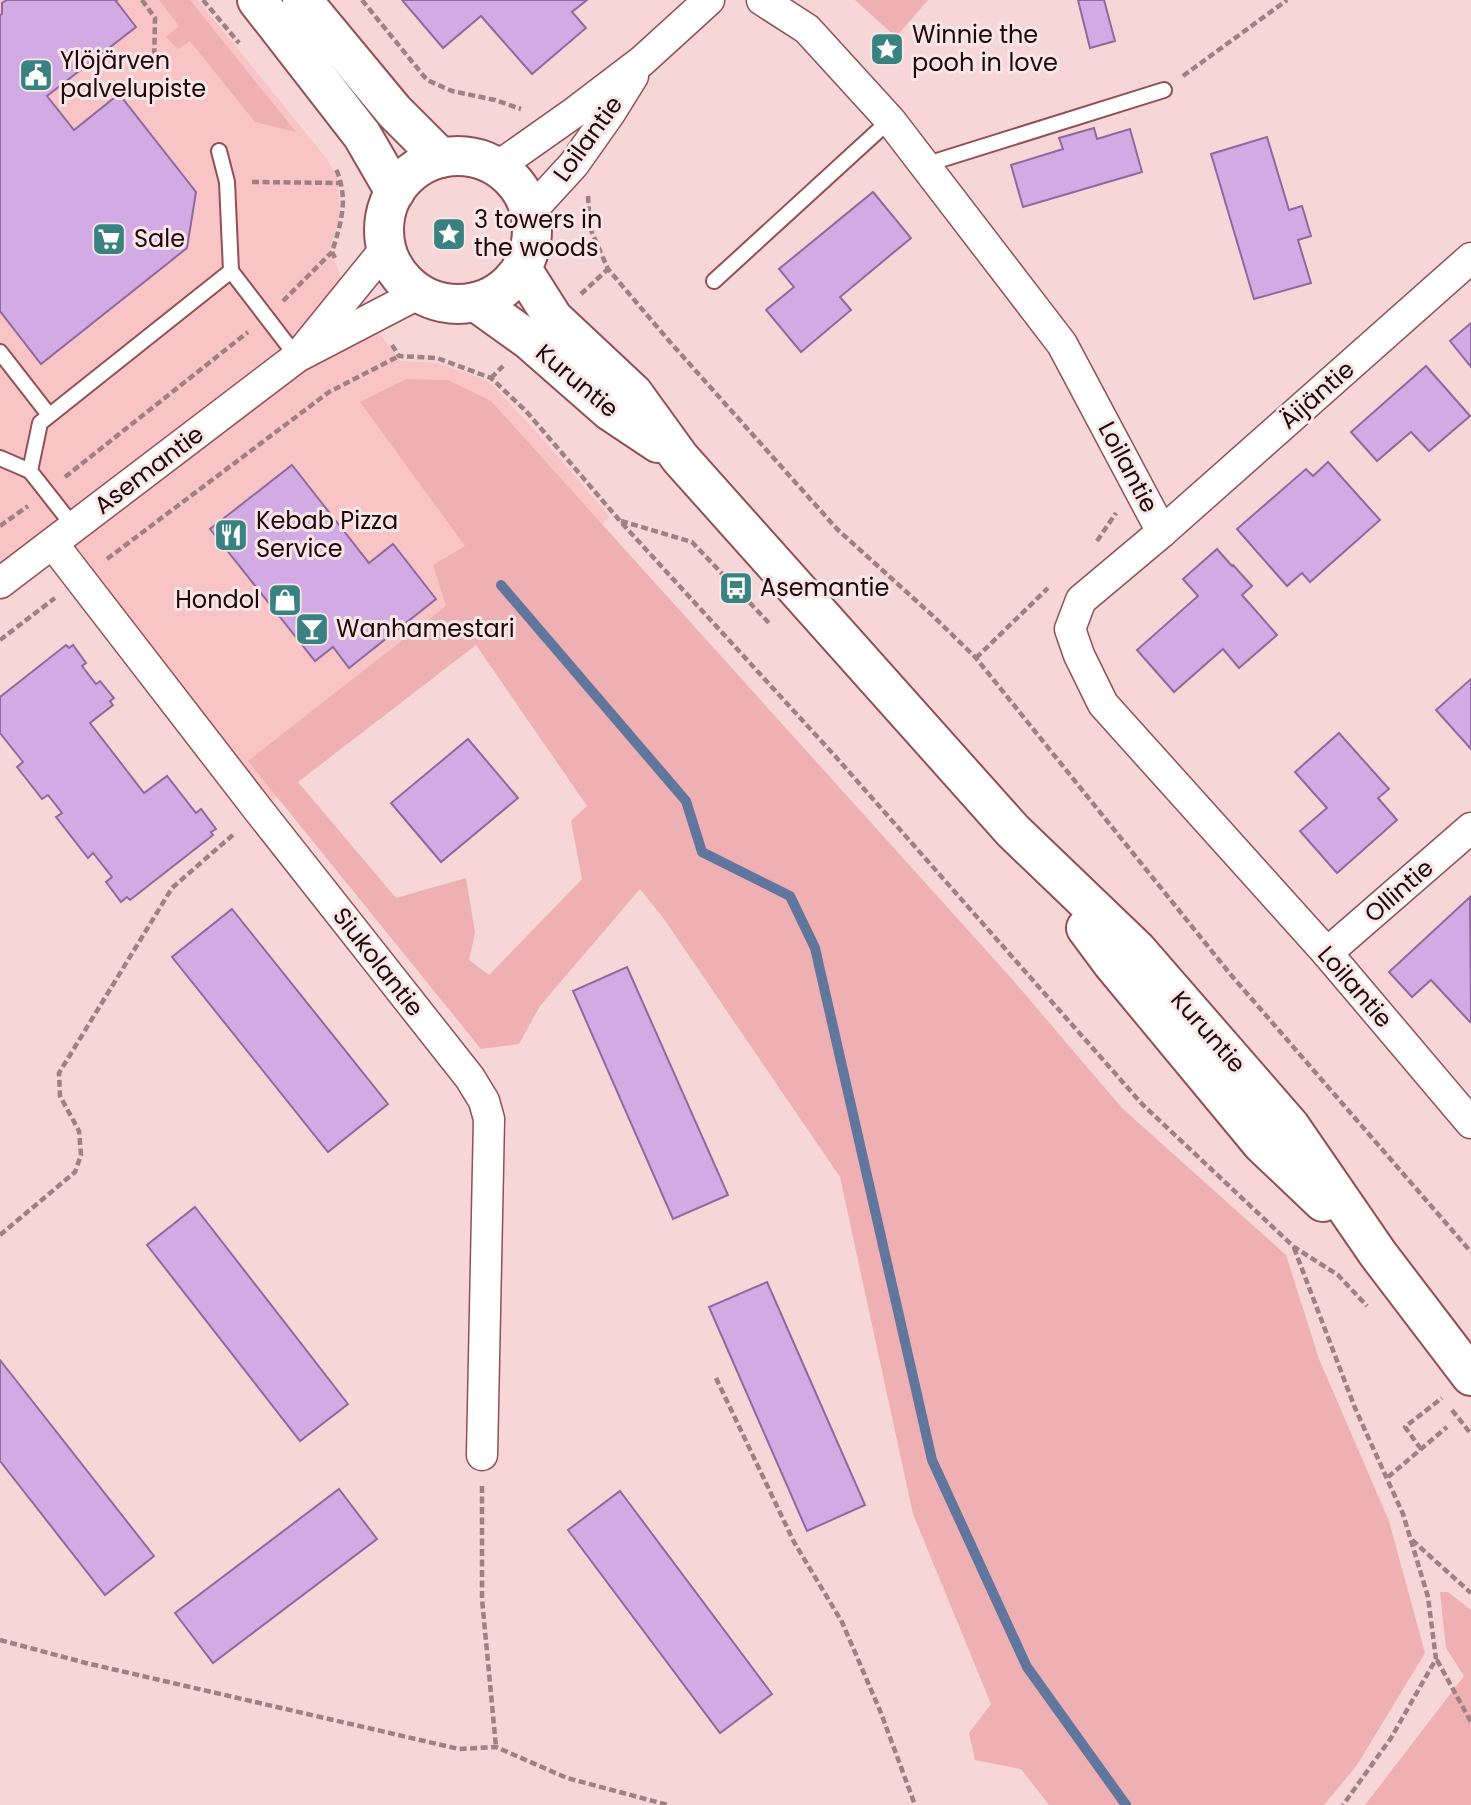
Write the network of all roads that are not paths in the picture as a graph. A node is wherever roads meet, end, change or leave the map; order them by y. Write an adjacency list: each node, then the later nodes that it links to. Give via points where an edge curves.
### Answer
1 (257, 0): 12 (main road, via 362,135)
2 (302, 0): 9 (main road, via 394,111)
3 (709, 0): 5 (street, Loilantie)
4 (762, 0): 7 (street, Loilantie, via 807,29)
5 (642, 61): 11 (street, Loilantie); 13 (street, Loilantie, via 574,164)
6 (1164, 90): 10 (lane)
7 (890, 120): 10 (street, Loilantie); 18 (lane)
8 (219, 151): 17 (lane, via 226,182)
9 (441, 158): 11 (main road, via 480,159); 12 (main road, via 407,176)
10 (924, 165): 27 (street, Loilantie, via 1062,344)
11 (497, 167): 13 (main road, via 523,194)
12 (395, 191): 14 (main road, via 387,209)
13 (530, 212): 16 (main road, via 533,232)
14 (386, 247): 19 (main road, via 404,281); 22 (street, Asemantie)
15 (1471, 258): 27 (street, Äijäntie)
16 (522, 269): 20 (main road, via 494,295); 25 (main road, Kuruntie, via 553,318 633,393)
17 (231, 271): 22 (lane); 23 (lane)
18 (714, 281)
19 (420, 293): 20 (main road, via 437,301); 22 (street, Asemantie)
20 (475, 302): 25 (main road, Kuruntie, via 529,340 610,411)
21 (0, 352): 23 (lane)
22 (297, 357): 28 (street, Asemantie)
23 (49, 415): 26 (lane, via 40,423)
24 (0, 458): 26 (lane)
25 (680, 458): 33 (main road, Kuruntie, via 1013,831 1137,950 1290,1126 1378,1254)
26 (30, 471): 28 (lane, via 46,492)
27 (1162, 532): 31 (street, Loilantie, via 1080,600 1070,629 1079,655 1103,704)
28 (64, 536): 29 (street, Asemantie); 34 (street, Siukolantie, via 80,579 484,1101 489,1119)
29 (0, 583)
30 (1471, 828): 31 (street, Ollintie)
31 (1326, 953): 32 (street, Loilantie)
32 (1471, 1123)
33 (1457, 1387)
34 (482, 1455)

